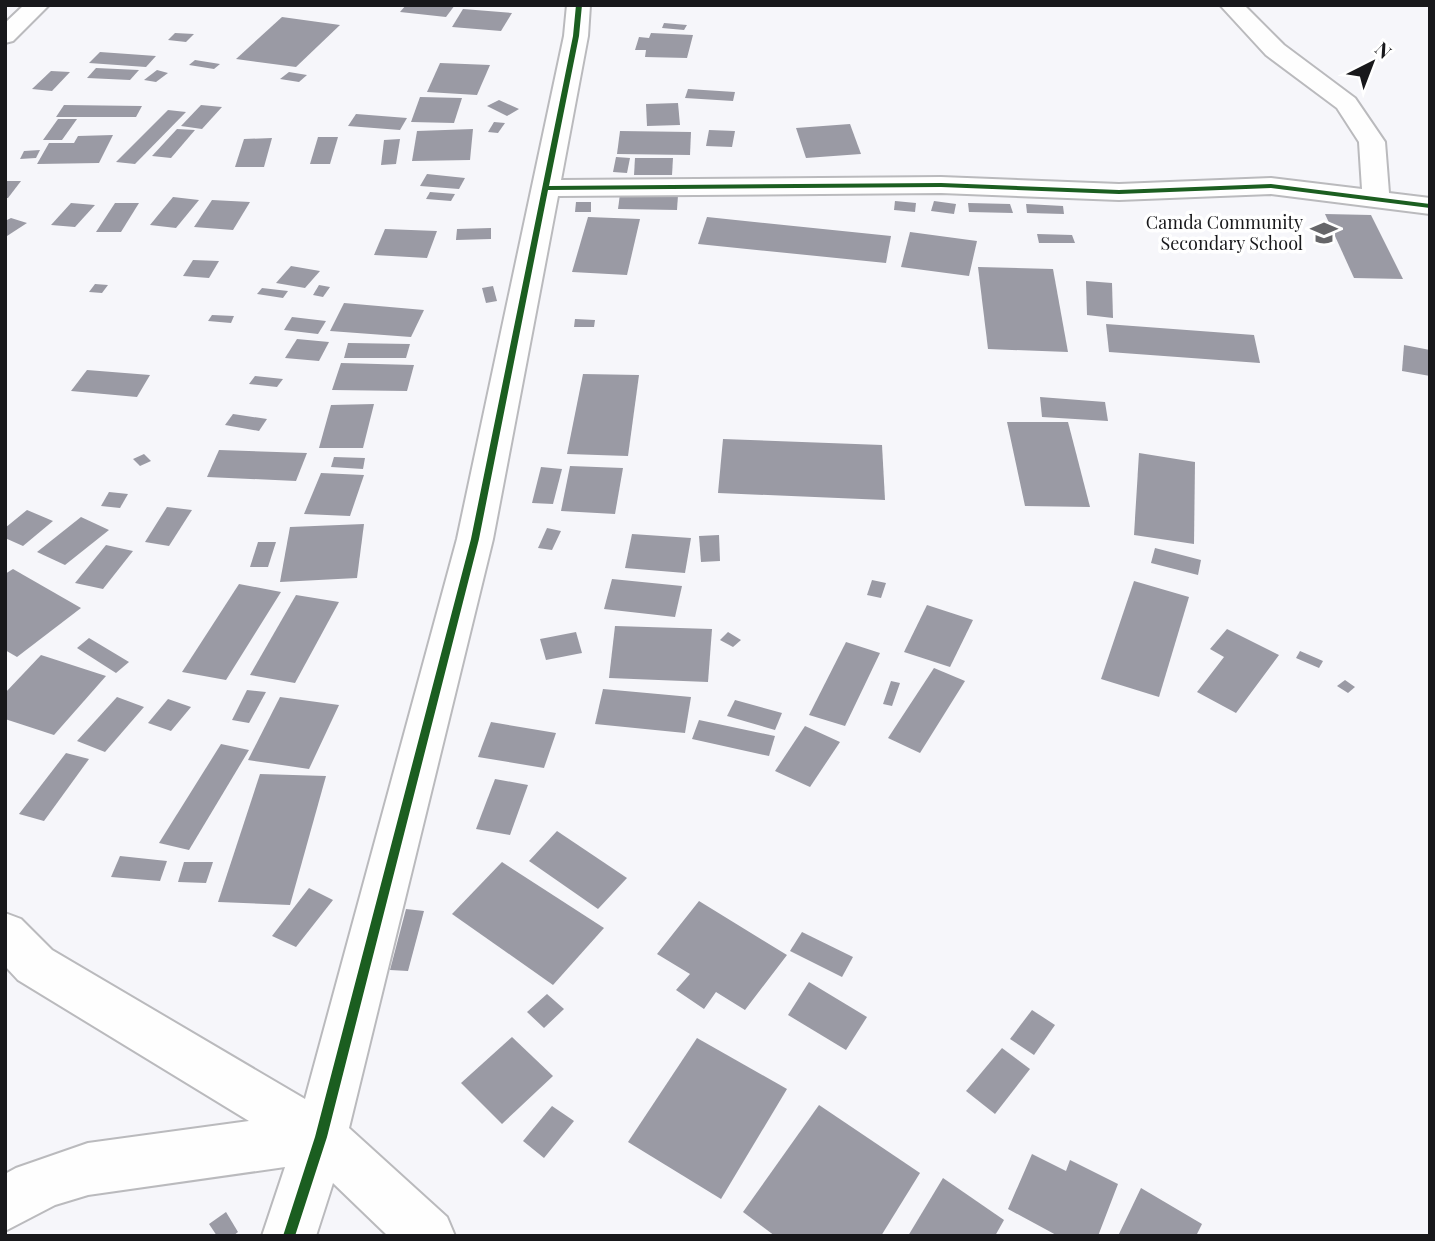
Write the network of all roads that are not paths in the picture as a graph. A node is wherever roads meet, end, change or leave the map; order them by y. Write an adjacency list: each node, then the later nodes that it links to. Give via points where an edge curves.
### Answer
1 (38, 5): 4 (street)
2 (579, 5): 5 (street)
3 (1231, 5): 6 (street, via 1275,50 1346,103 1372,142)
4 (5, 36)
5 (545, 188): 6 (street, via 941,185 1119,192 1271,186); 9 (street, via 475,539)
6 (1376, 198): 7 (street)
7 (1430, 206)
8 (5, 933): 9 (street, via 35,965)
9 (321, 1137): 10 (street, via 88,1169 50,1179); 11 (street); 12 (street)
10 (5, 1204)
11 (289, 1236)
12 (428, 1236)

